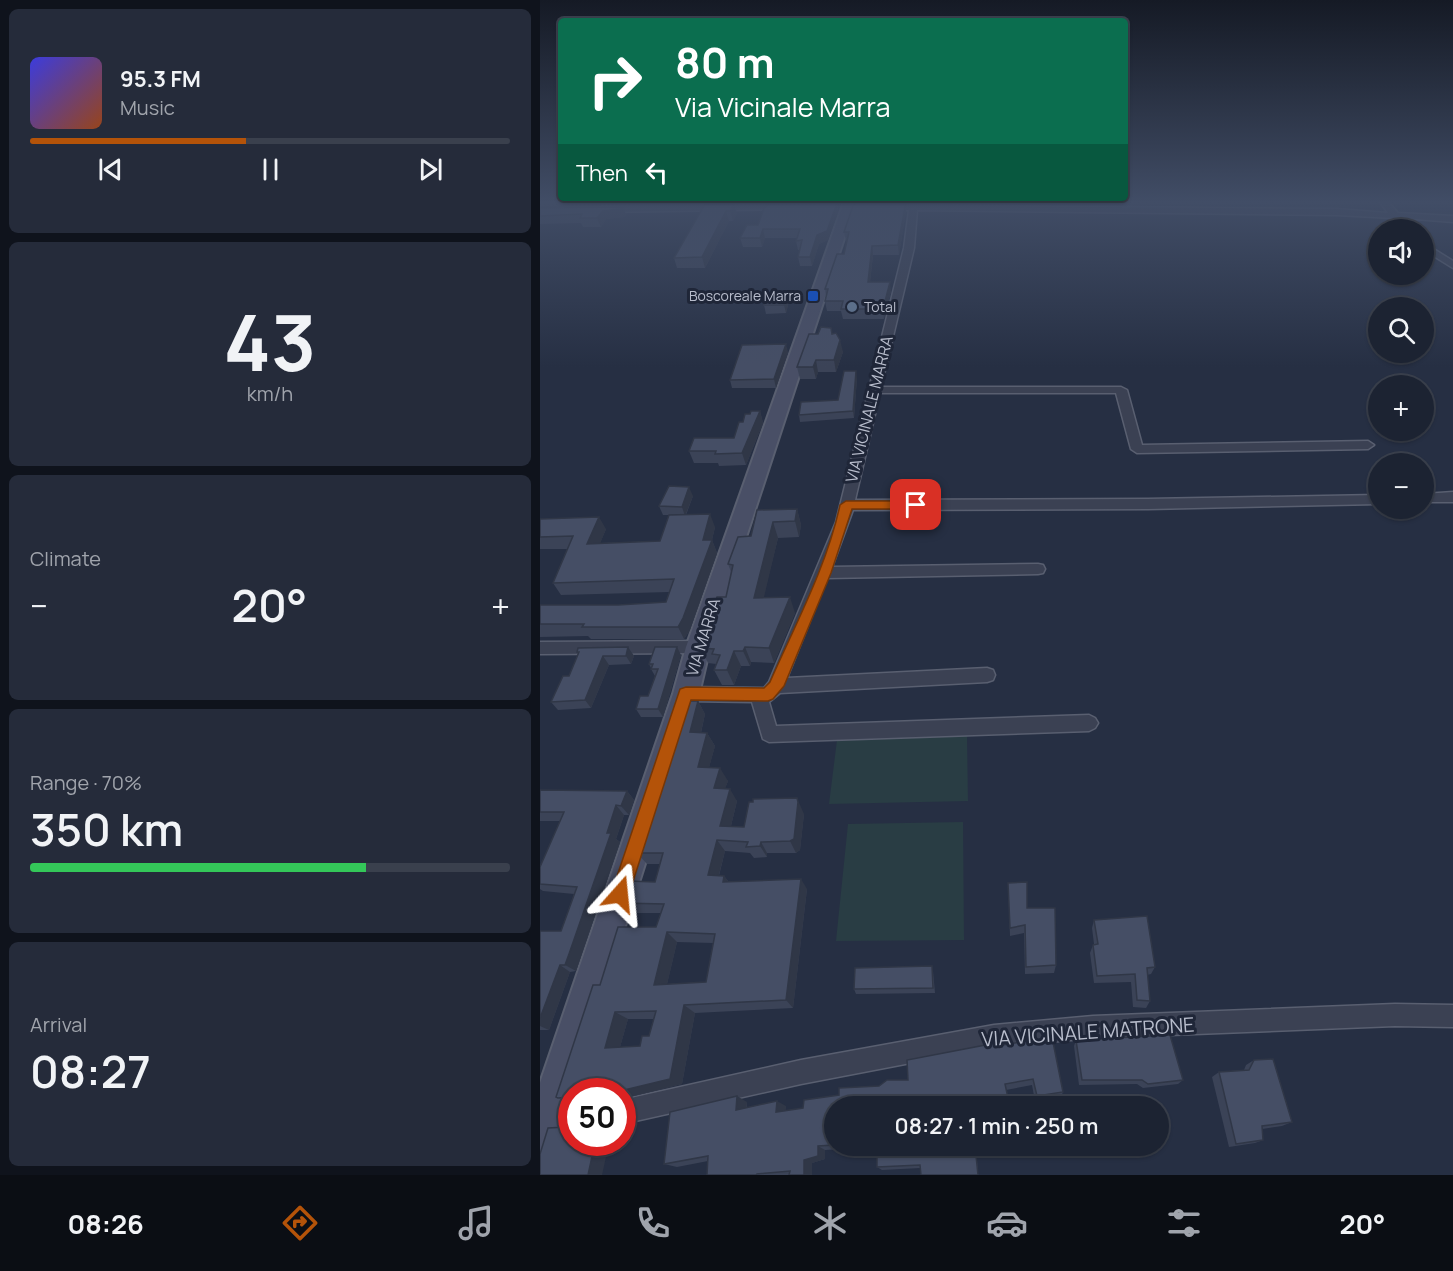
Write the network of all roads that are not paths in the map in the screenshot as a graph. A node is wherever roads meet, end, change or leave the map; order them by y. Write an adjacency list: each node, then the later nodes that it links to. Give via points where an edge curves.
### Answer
1 (831, 257): 11 (main road, VIA MARRA)
2 (907, 257): 3 (street, VIA VICINALE MARRA)
3 (874, 390): 4 (street, via 1121,390 1137,448); 8 (street, VIA VICINALE MARRA)
4 (1368, 444)
5 (1453, 497): 6 (street)
6 (1434, 498)
7 (1368, 499): 8 (street)
8 (846, 505): 10 (street, VIA VICINALE MARRA)
9 (1038, 569): 10 (street)
10 (824, 573): 14 (street, VIA VICINALE MARRA)
11 (698, 647): 12 (street); 15 (main road, VIA MARRA)
12 (540, 648)
13 (987, 675): 14 (street)
14 (776, 686): 16 (street, via 768,695)
15 (686, 694): 16 (street); 21 (main road, VIA MARRA)
16 (759, 695): 17 (street, via 769,734)
17 (1089, 723)
18 (1453, 1016): 19 (street, VIA VICINALE MATRONE, via 1093,1027 994,1036 801,1072)
19 (636, 1109)
20 (558, 1120): 21 (street)
21 (542, 1124)

